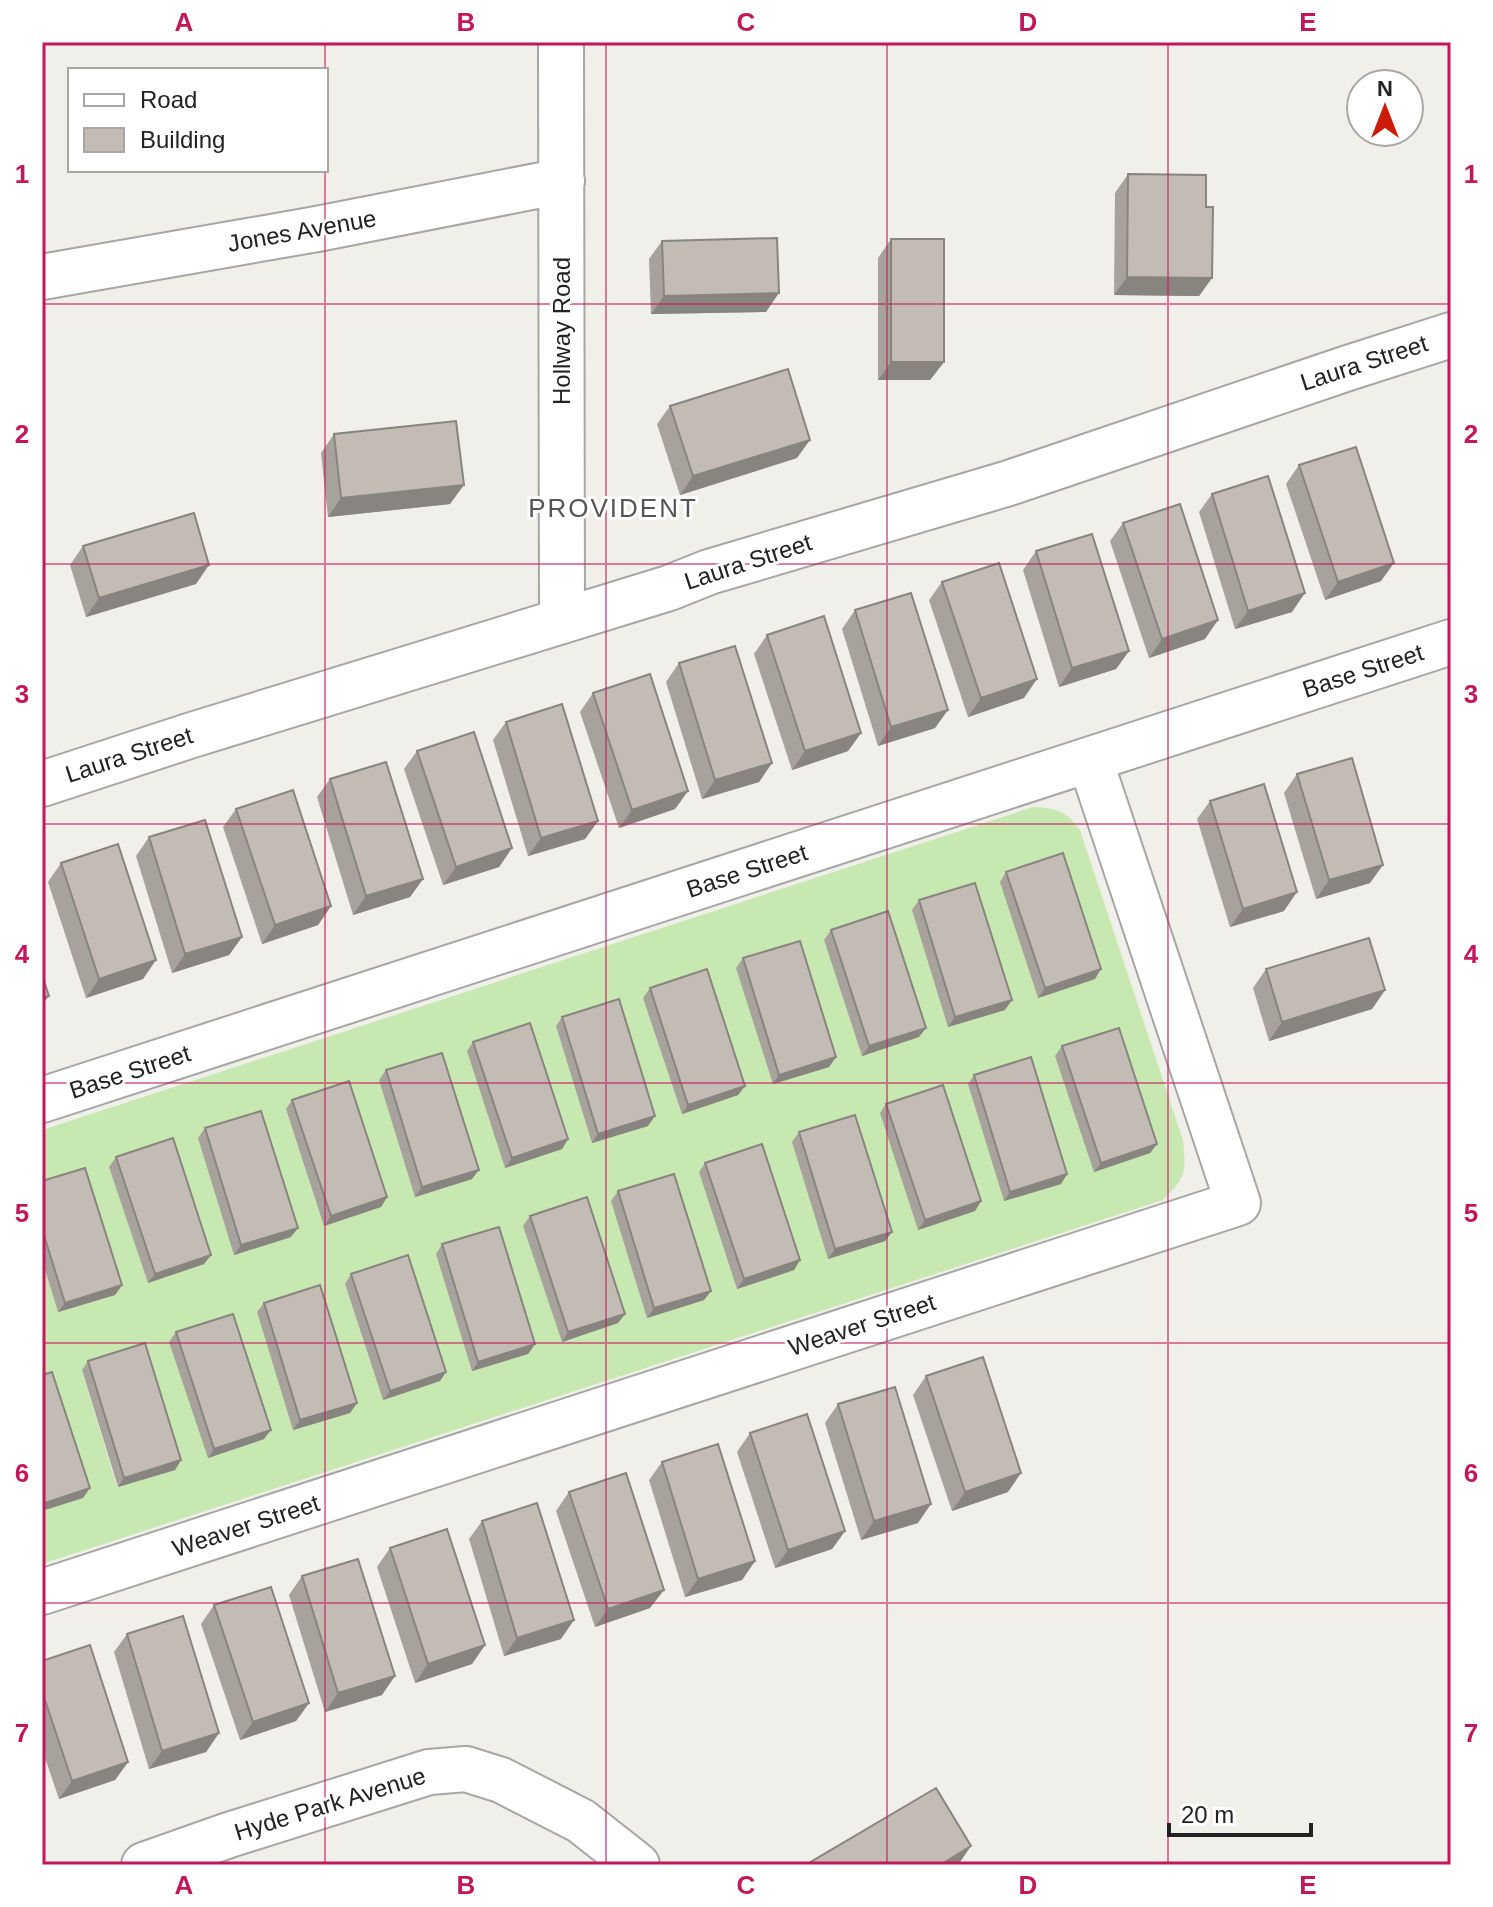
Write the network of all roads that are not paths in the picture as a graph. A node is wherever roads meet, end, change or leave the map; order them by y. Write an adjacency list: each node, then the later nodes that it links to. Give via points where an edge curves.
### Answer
1 (561, 42): 2 (street, Hollway Road)
2 (562, 181): 3 (street, Jones Avenue); 5 (street, Hollway Road)
3 (42, 277)
4 (1451, 335): 5 (street, Laura Street, via 1009,483)
5 (562, 620): 8 (street, Laura Street)
6 (1451, 642): 7 (street, Base Street)
7 (1090, 760): 9 (street, Base Street); 10 (street, Weaver Street, via 1238,1203)
8 (42, 784)
9 (42, 1100)
10 (42, 1592)
11 (144, 1865): 12 (street, Hyde Park Avenue, via 429,1772 466,1769 501,1780 581,1821)
12 (637, 1865)

